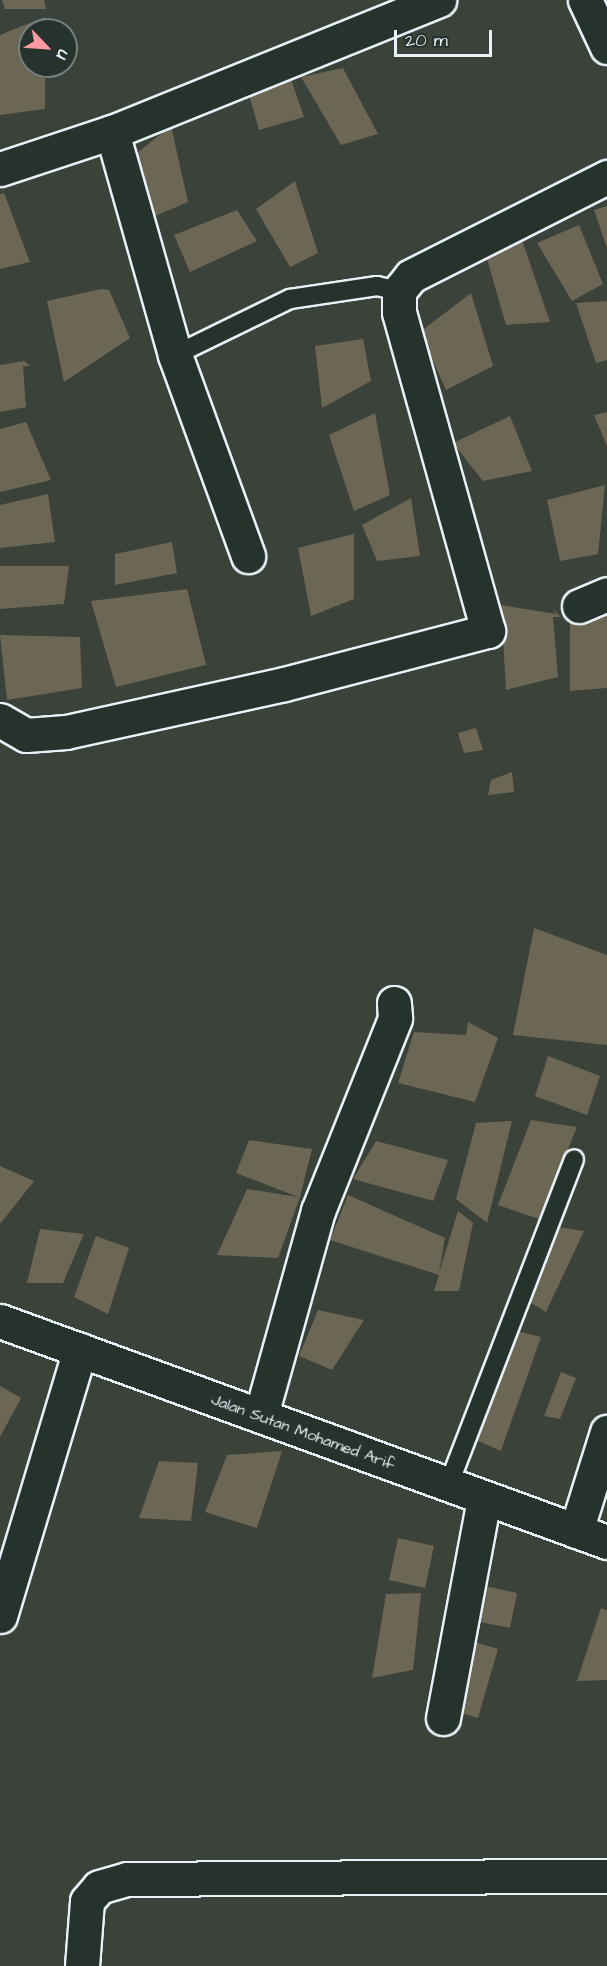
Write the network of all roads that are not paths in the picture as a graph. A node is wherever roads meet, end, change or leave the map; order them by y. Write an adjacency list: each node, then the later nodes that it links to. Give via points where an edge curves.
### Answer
1 (439, 0): 4 (street)
2 (585, 0): 3 (street)
3 (607, 47)
4 (112, 132): 5 (street); 8 (street)
5 (0, 169)
6 (607, 177): 7 (street, via 411,276)
7 (399, 291): 8 (lane, via 377,286 290,299); 10 (street, via 399,312 488,631 284,684 66,732 26,735)
8 (175, 354): 9 (street)
9 (248, 556)
10 (0, 720)
11 (394, 1003): 15 (street, via 395,1018 318,1211)
12 (574, 1160): 17 (lane)
13 (0, 1321): 14 (street, Jalan Sutan Mohamed Arif)
14 (80, 1350): 15 (street, Jalan Sutan Mohamed Arif); 21 (street)
15 (261, 1415): 17 (street, Jalan Sutan Mohamed Arif)
16 (607, 1432): 19 (street)
17 (447, 1486): 18 (street, Jalan Sutan Mohamed Arif)
18 (484, 1499): 19 (street, Jalan Sutan Mohamed Arif); 22 (street)
19 (576, 1531): 20 (street, Jalan Sutan Mohamed Arif)
20 (607, 1542)
21 (0, 1616)
22 (443, 1718)
23 (607, 1876): 24 (street, via 127,1879 99,1887 87,1901)
24 (82, 1966)

